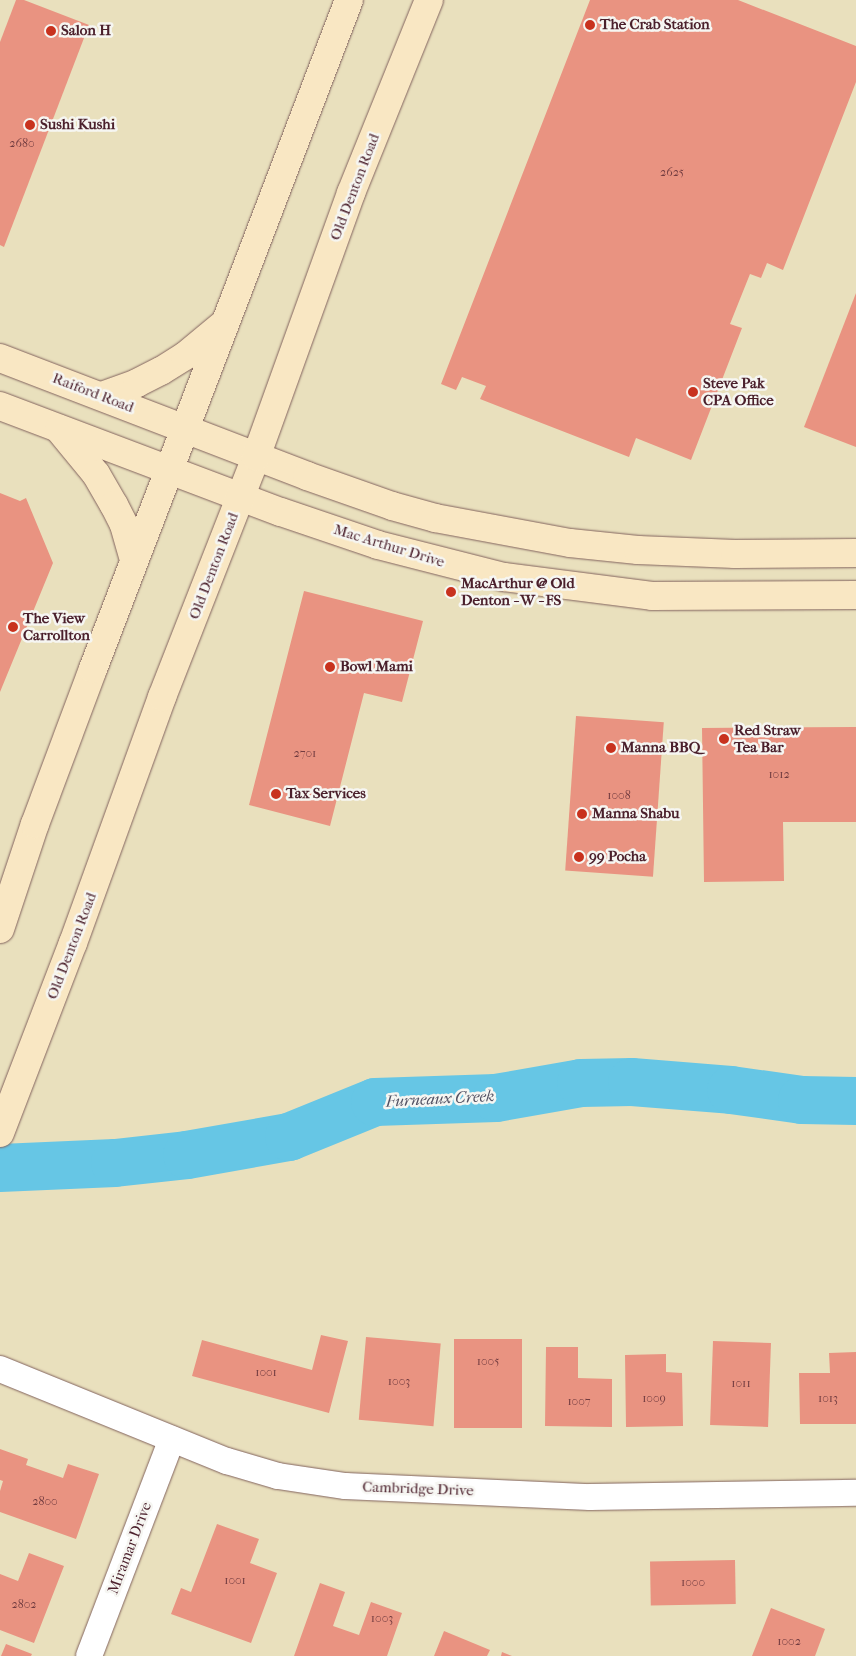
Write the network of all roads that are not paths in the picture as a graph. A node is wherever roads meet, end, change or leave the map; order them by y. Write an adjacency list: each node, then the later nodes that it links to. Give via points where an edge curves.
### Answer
1 (349, 0): 3 (main road)
2 (429, 0): 9 (main road, Old Denton Road, via 351,193)
3 (226, 322): 5 (main road, via 161,371); 8 (main road)
4 (0, 358): 5 (main road, Raiford Road)
5 (102, 396): 8 (main road, Raiford Road)
6 (0, 406): 7 (main road)
7 (58, 428): 10 (main road); 13 (main road, via 96,474 114,504)
8 (185, 430): 9 (main road); 10 (main road)
9 (256, 457): 11 (main road, Old Denton Road); 12 (main road, via 392,506 560,542 638,550 735,554)
10 (169, 471): 11 (main road, Mac Arthur Drive); 13 (main road)
11 (241, 498): 14 (main road, Mac Arthur Drive, via 378,545 504,577 652,596); 16 (main road, Old Denton Road, via 162,697 74,943)
12 (856, 553)
13 (134, 561): 15 (main road)
14 (856, 595)
15 (0, 928)
16 (0, 1133)
17 (0, 1369): 18 (street, Cambridge Drive)
18 (172, 1439): 19 (street, Cambridge Drive, via 227,1461 278,1476 344,1486 590,1496); 20 (street, Miramar Drive)
19 (856, 1493)
20 (96, 1654)

